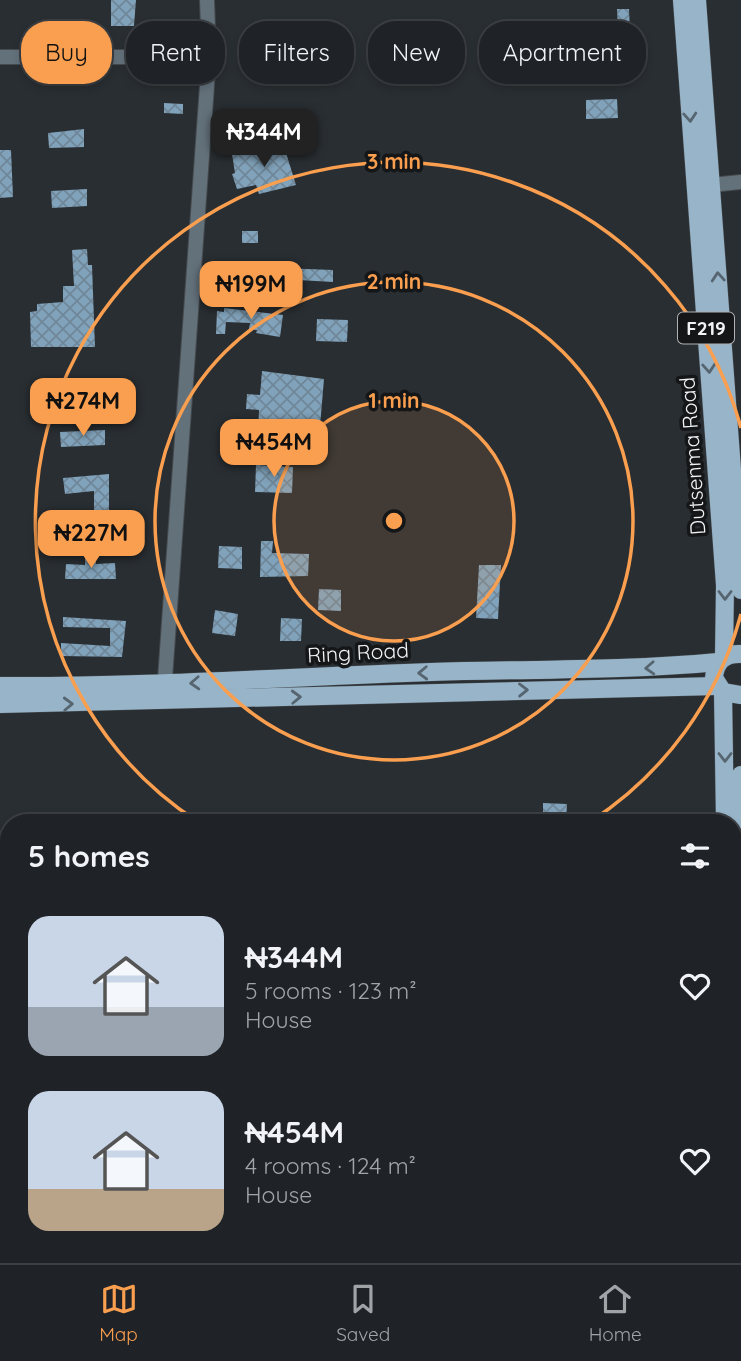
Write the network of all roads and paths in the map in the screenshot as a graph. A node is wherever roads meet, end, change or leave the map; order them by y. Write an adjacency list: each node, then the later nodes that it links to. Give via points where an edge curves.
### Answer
1 (207, 0): 4 (street)
2 (682, 0): 11 (main road, Dutsenma Road / F219, one-way to 11)
3 (697, 0): 9 (main road, Dutsenma Road / F219)
4 (208, 21)
5 (0, 57): 6 (street)
6 (126, 57)
7 (207, 84): 14 (street)
8 (741, 182): 9 (street)
9 (711, 185): 10 (main road, Dutsenma Road / F219, one-way to 9)
10 (741, 590)
11 (728, 658): 13 (main road, F219, via 714,678); 14 (main road, Ring Road, one-way to 14, via 614,669 432,672)
12 (0, 686): 14 (main road, Ring Road)
13 (727, 691): 14 (main road, one-way to 13); 17 (main road, F219, one-way to 17)
14 (164, 693): 15 (main road, one-way to 14)
15 (0, 704)
16 (741, 775): 18 (main road)
17 (725, 814)
18 (739, 814)

